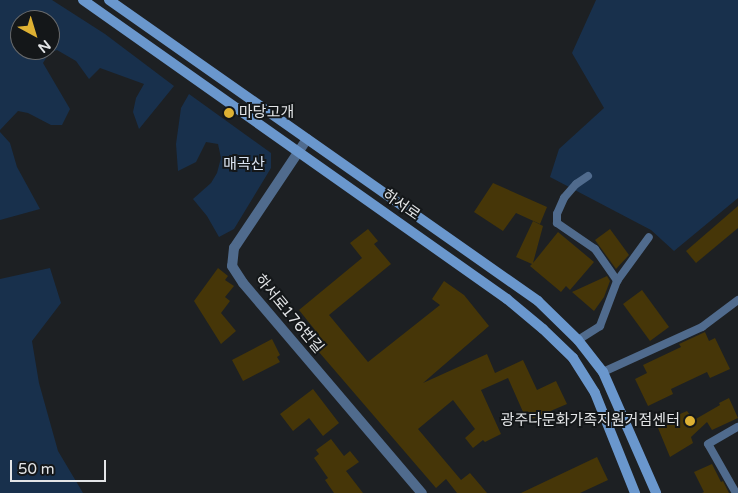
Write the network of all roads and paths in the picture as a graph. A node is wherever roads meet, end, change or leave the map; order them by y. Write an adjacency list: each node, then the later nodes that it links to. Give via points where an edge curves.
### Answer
1 (83, 0): 4 (main road, 하서로)
2 (109, 0): 3 (main road, 하서로)
3 (307, 139): 4 (street, 하서로176번길); 9 (main road, 하서로, via 538,301)
4 (299, 151): 12 (street, 하서로176번길, via 234,248 232,266); 13 (main road, 하서로, via 507,299 567,352 595,393)
5 (588, 176): 7 (lane, via 564,198 557,214 558,223 595,249)
6 (649, 237): 7 (lane)
7 (617, 281): 9 (lane, via 600,326)
8 (738, 300): 10 (lane, via 702,327)
9 (578, 340): 10 (main road, 하서로)
10 (603, 372): 14 (main road, 하서로)
11 (738, 428): 15 (lane, via 708,444)
12 (422, 493)
13 (635, 493)
14 (656, 493)
15 (736, 493)

